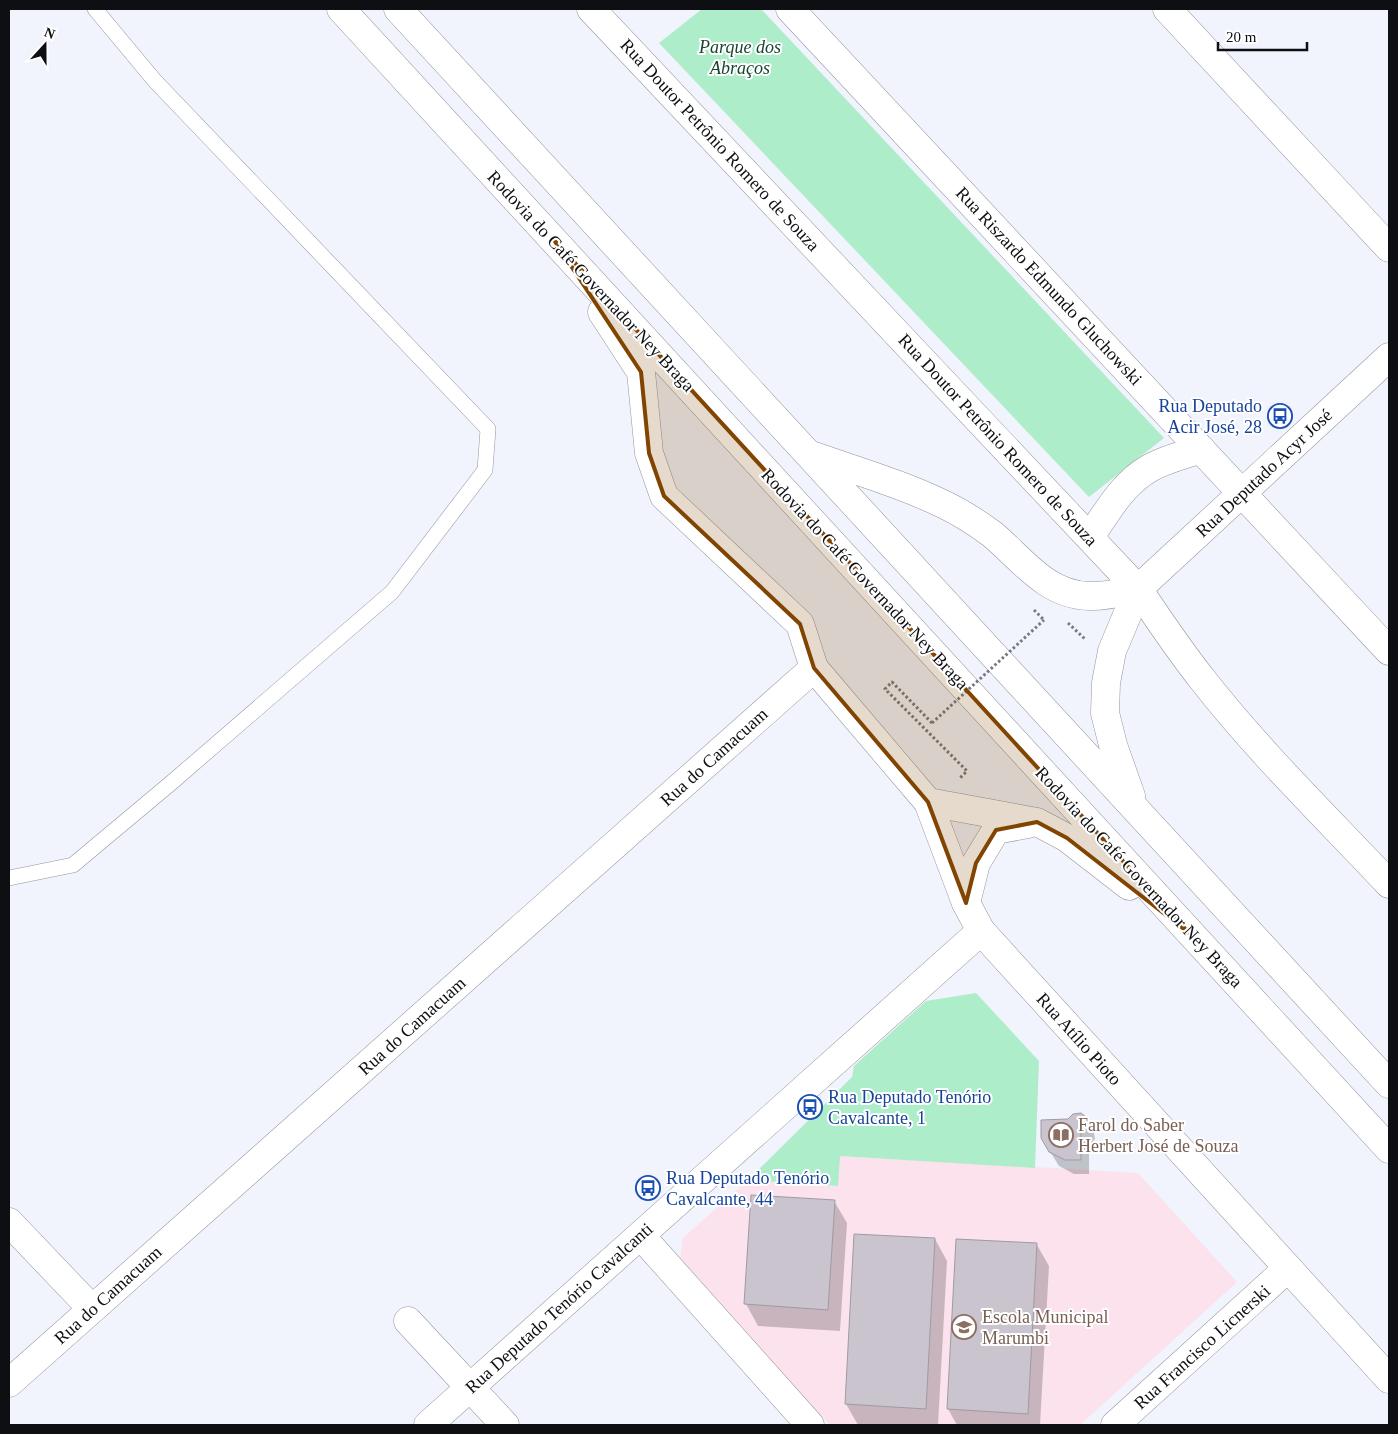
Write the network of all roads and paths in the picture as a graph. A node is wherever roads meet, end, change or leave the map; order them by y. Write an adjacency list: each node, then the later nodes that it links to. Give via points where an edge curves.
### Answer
1 (95, 9): 22 (lane, via 155,81 488,429 485,470 392,592 171,783 73,865)
2 (341, 9): 7 (main road, Rodovia do Café Governador Ney Braga)
3 (398, 9): 11 (main road)
4 (591, 9): 13 (main road, Rua Doutor Petrônio Romero de Souza)
5 (790, 9): 10 (main road, Rua Riszardo Edmundo Gluchowski)
6 (1167, 9): 8 (main road)
7 (554, 240): 17 (main road, via 641,372 648,453 664,496 800,624); 26 (main road, Rodovia do Café Governador Ney Braga)
8 (1389, 248)
9 (1389, 357): 12 (main road, Rua Deputado Acyr José)
10 (1201, 449): 12 (main road, Rua Riszardo Edmundo Gluchowski); 13 (main road, via 1150,468 1132,481)
11 (811, 455): 14 (main road, via 943,504 992,535 1036,575 1063,591 1090,597); 20 (main road)
12 (1242, 493): 14 (main road, Rua Deputado Acyr José); 16 (main road, Rua Riszardo Edmundo Gluchowski)
13 (1090, 537): 14 (main road, Rua Doutor Petrônio Romero de Souza)
14 (1138, 589): 20 (main road, via 1112,651 1105,713); 23 (main road, Rua Doutor Petrônio Romero de Souza, via 1202,680 1234,718)
15 (1044, 620): 18 (path, bridge, via 932,723 892,682 885,689 967,771)
16 (1389, 651)
17 (814, 668): 19 (main road, Rua Atílio Pioto); 32 (main road, Rua do Camacuam)
18 (954, 784)
19 (928, 802): 21 (main road); 24 (main road, Rua Atílio Pioto)
20 (1134, 806): 27 (main road)
21 (1037, 822): 24 (main road, via 996,830 976,863); 26 (main road, via 1067,838)
22 (9, 878)
23 (1389, 884)
24 (966, 902): 25 (main road, Rua Atílio Pioto)
25 (981, 931): 30 (main road, Rua Deputado Tenório Cavalcanti); 31 (main road, Rua Atílio Pioto)
26 (1189, 933): 28 (main road, Rodovia do Café Governador Ney Braga)
27 (1389, 1084)
28 (1389, 1149)
29 (9, 1222): 32 (main road)
30 (641, 1236): 36 (main road, Rua Deputado Tenório Cavalcanti); 39 (main road)
31 (1288, 1268): 34 (main road, Rua Atílio Pioto); 40 (main road, Rua Francisco Licnerski)
32 (92, 1309): 35 (main road, Rua do Camacuam)
33 (408, 1321): 36 (main road)
34 (1389, 1378)
35 (9, 1383)
36 (470, 1387): 37 (main road, Rua Deputado Tenório Cavalcanti); 38 (main road)
37 (428, 1425)
38 (505, 1425)
39 (810, 1425)
40 (1115, 1425)

